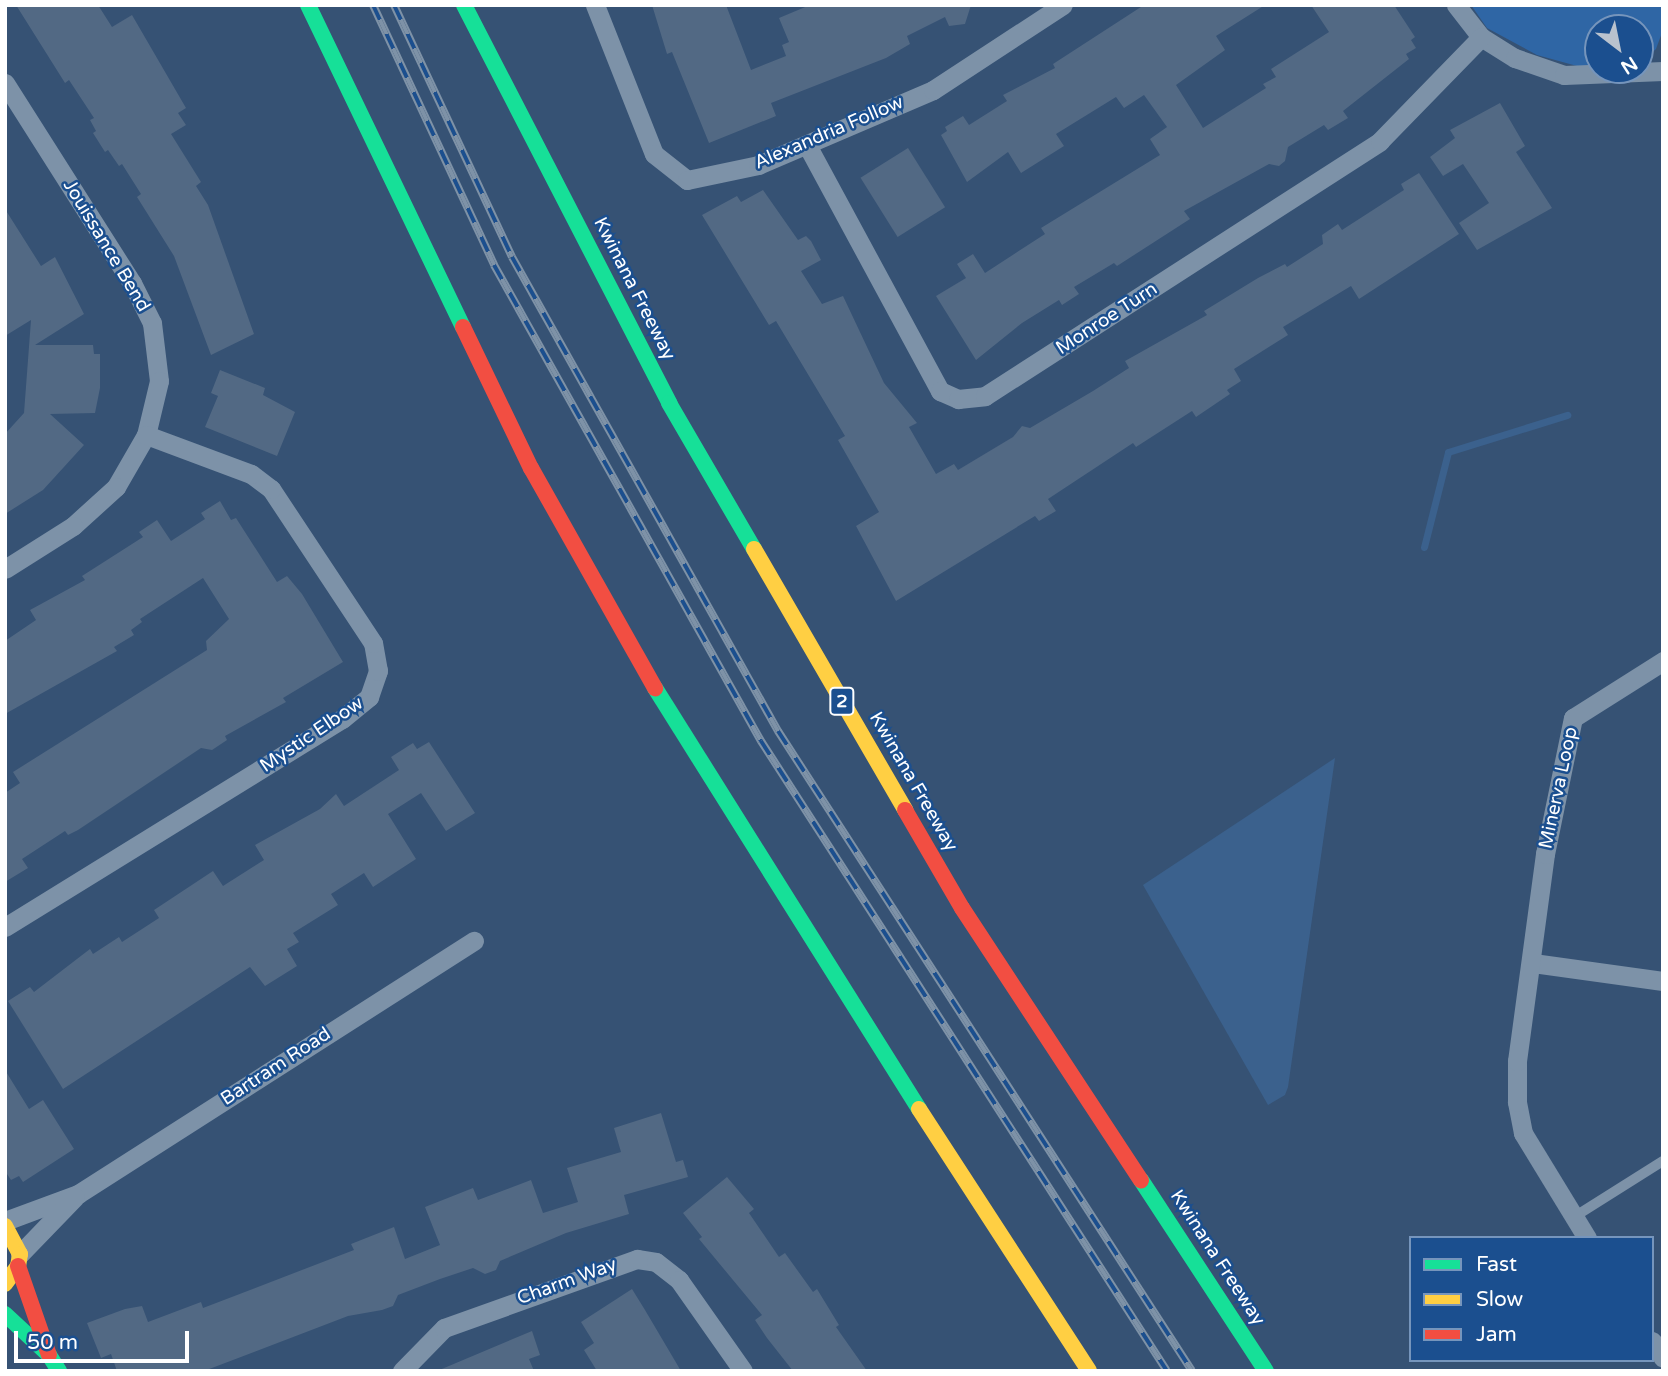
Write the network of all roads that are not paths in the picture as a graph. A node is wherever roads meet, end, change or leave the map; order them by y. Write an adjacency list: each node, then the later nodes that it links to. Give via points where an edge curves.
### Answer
1 (309, 5): 29 (main road, via 531,468 654,686 820,956)
2 (464, 5): 30 (main road, Kwinana Freeway / 2, via 669,403 962,908)
3 (595, 5): 9 (street, Alexandria Follow, via 654,154 687,180 758,165)
4 (1063, 5): 9 (street, Alexandria Follow, via 933,90)
5 (1456, 5): 6 (street)
6 (1481, 37): 7 (street, via 1515,58 1564,75); 9 (street, Monroe Turn, via 1380,141 985,396 958,400 940,391)
7 (1663, 71)
8 (5, 83): 10 (street, Jouissance Bend, via 132,283 152,323 159,381)
9 (807, 145)
10 (146, 435): 11 (street, Jouissance Bend, via 116,487 73,526); 13 (street, Mystic Elbow, via 251,474 271,489 373,643 378,671 369,697 342,719)
11 (5, 569)
12 (1663, 661): 15 (street, Minerva Loop, via 1573,718 1545,854)
13 (5, 927)
14 (474, 940): 18 (street, Bartram Road)
15 (1533, 963): 16 (street); 19 (street, Minerva Loop, via 1517,1061 1517,1102 1524,1133)
16 (1663, 982)
17 (1663, 1161): 19 (lane)
18 (78, 1194): 20 (street, Bartram Road); 22 (street, Bartram Road)
19 (1574, 1217): 21 (street, Minerva Loop)
20 (5, 1223): 22 (main road)
21 (1586, 1236)
22 (19, 1260): 23 (main road); 25 (main road)
23 (5, 1284)
24 (5, 1314): 25 (main road)
25 (49, 1355): 26 (main road)
26 (59, 1371)
27 (401, 1371): 28 (street, Charm Way, via 444,1328 637,1259 656,1262 679,1280)
28 (743, 1371)
29 (1088, 1371)
30 (1266, 1371)

